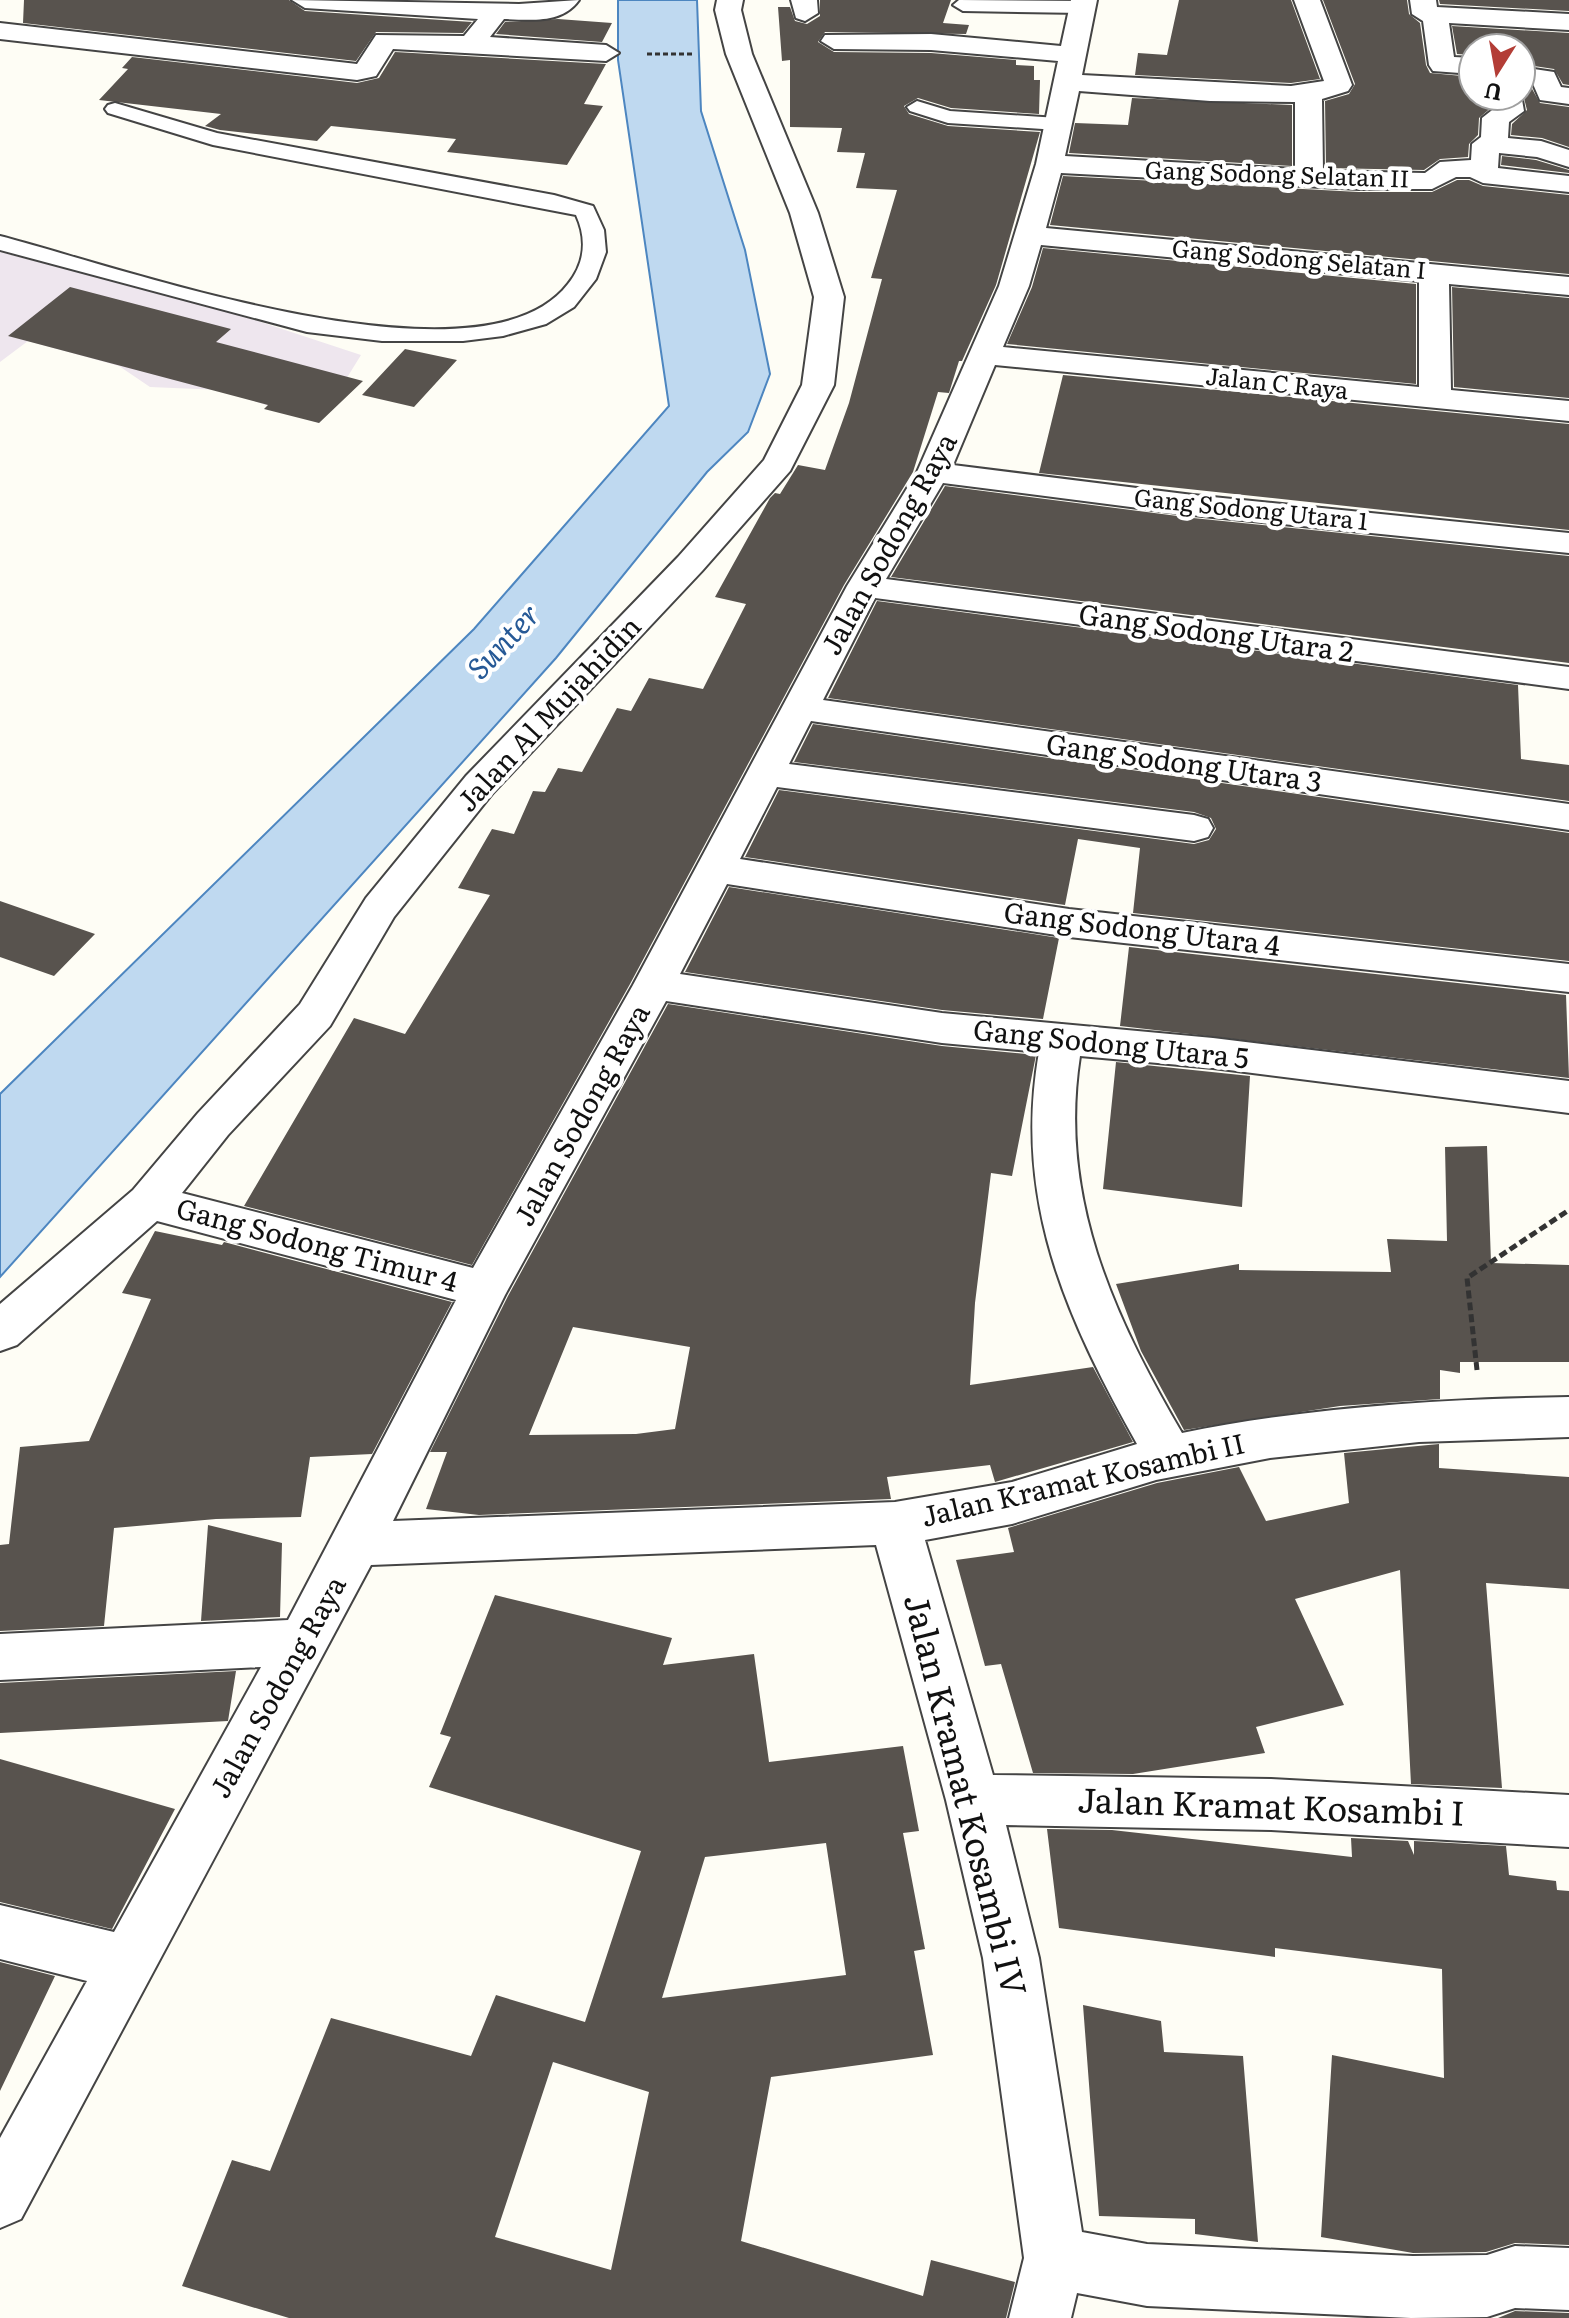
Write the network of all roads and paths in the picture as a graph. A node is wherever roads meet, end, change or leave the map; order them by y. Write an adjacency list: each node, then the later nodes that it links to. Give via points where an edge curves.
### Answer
1 (305, 0): 8 (street)
2 (566, 0): 8 (street, via 550,11)
3 (730, 0): 49 (street, Jalan Al Mujahidin, via 739,54 804,213 829,297 818,385 778,464 479,785 380,908 315,1015)
4 (1307, 0): 19 (street, via 1339,85)
5 (1083, 3): 6 (lane); 16 (street, Jalan Sodong Raya)
6 (963, 5)
7 (1429, 7): 9 (street); 15 (street, via 1442,65)
8 (495, 14): 12 (street)
9 (1569, 22)
10 (0, 31): 12 (street, via 357,72 367,70 385,41)
11 (834, 41): 16 (street, via 931,42)
12 (471, 44): 13 (street)
13 (606, 53): 14 (path)
14 (703, 54)
15 (1457, 65)
16 (1071, 68): 19 (street); 24 (street, Jalan Sodong Raya)
17 (1537, 77): 20 (street, via 1545,78)
18 (1537, 93): 20 (street)
19 (1308, 94): 27 (street)
20 (1559, 95)
21 (917, 107): 24 (lane)
22 (115, 109): 30 (lane, via 213,139 585,211 596,233 595,255 581,288 546,317 499,330 416,335 317,326)
23 (1508, 112): 25 (street, via 1496,118)
24 (1054, 144): 27 (street, Gang Sodong Selatan II); 29 (street, Jalan Sodong Raya)
25 (1489, 157): 26 (street, Gang Sodong Selatan II, via 1541,149); 27 (street, Gang Sodong Selatan II, via 1450,168 1432,181); 28 (street, via 1483,175)
26 (1569, 159)
27 (1309, 179)
28 (1569, 184)
29 (1029, 235): 31 (street, Gang Sodong Selatan I); 33 (street, Jalan Sodong Raya)
30 (0, 243)
31 (1435, 272): 32 (street, Gang Sodong Selatan I); 34 (street)
32 (1569, 286)
33 (986, 355): 34 (street, Jalan C Raya); 36 (street, Jalan Sodong Raya)
34 (1435, 399): 35 (street, Jalan C Raya)
35 (1569, 411)
36 (933, 472): 37 (street, Gang Sodong Utara 1); 38 (street, Jalan Sodong Raya)
37 (1569, 543)
38 (864, 586): 39 (street, Gang Sodong Utara 2); 40 (street, Jalan Sodong Raya)
39 (1569, 678)
40 (800, 708): 41 (street, Jalan Sodong Raya); 42 (street, Gang Sodong Utara 3)
41 (766, 773): 43 (street); 44 (street, Jalan Sodong Raya)
42 (1569, 817)
43 (1194, 828)
44 (716, 869): 45 (street, Gang Sodong Utara 4, via 1069,923); 46 (street, Jalan Sodong Raya)
45 (1569, 978)
46 (654, 985): 47 (street, Gang Sodong Utara 5, via 942,1028); 51 (street, Jalan Sodong Raya)
47 (1062, 1038): 48 (street, Gang Sodong Utara 5); 55 (street, via 1052,1109 1054,1151 1057,1193 1074,1267 1095,1324)
48 (1569, 1097)
49 (149, 1202): 51 (street, Gang Sodong Timur 4); 52 (street, Jalan Al Mujahidin)
50 (1569, 1210): 54 (path, via 1467,1278)
51 (485, 1289): 57 (street, Jalan Sodong Raya)
52 (0, 1332)
53 (1569, 1417): 54 (street, Jalan Kramat Kosambi II)
54 (1482, 1418): 55 (street, Jalan Kramat Kosambi II, via 1304,1430)
55 (1169, 1456): 56 (street, Jalan Kramat Kosambi II, via 971,1513)
56 (895, 1523): 57 (street, Jalan Kramat Kosambi II); 60 (street, Jalan Kramat Kosambi IV)
57 (356, 1544): 58 (street, Jalan Sodong Raya)
58 (303, 1642): 59 (street); 63 (street, Jalan Sodong Raya)
59 (0, 1657)
60 (973, 1800): 61 (street, Jalan Kramat Kosambi I, via 1163,1799); 65 (street, Jalan Kramat Kosambi IV, via 1011,1958)
61 (1569, 1821)
62 (0, 1932): 63 (street)
63 (125, 1962): 64 (street, Jalan Sodong Raya)
64 (0, 2198)
65 (1055, 2258): 66 (street, via 1147,2275 1413,2287 1487,2286 1515,2277); 67 (street, Jalan Kramat Kosambi IV)
66 (1569, 2279)
67 (1040, 2318)

